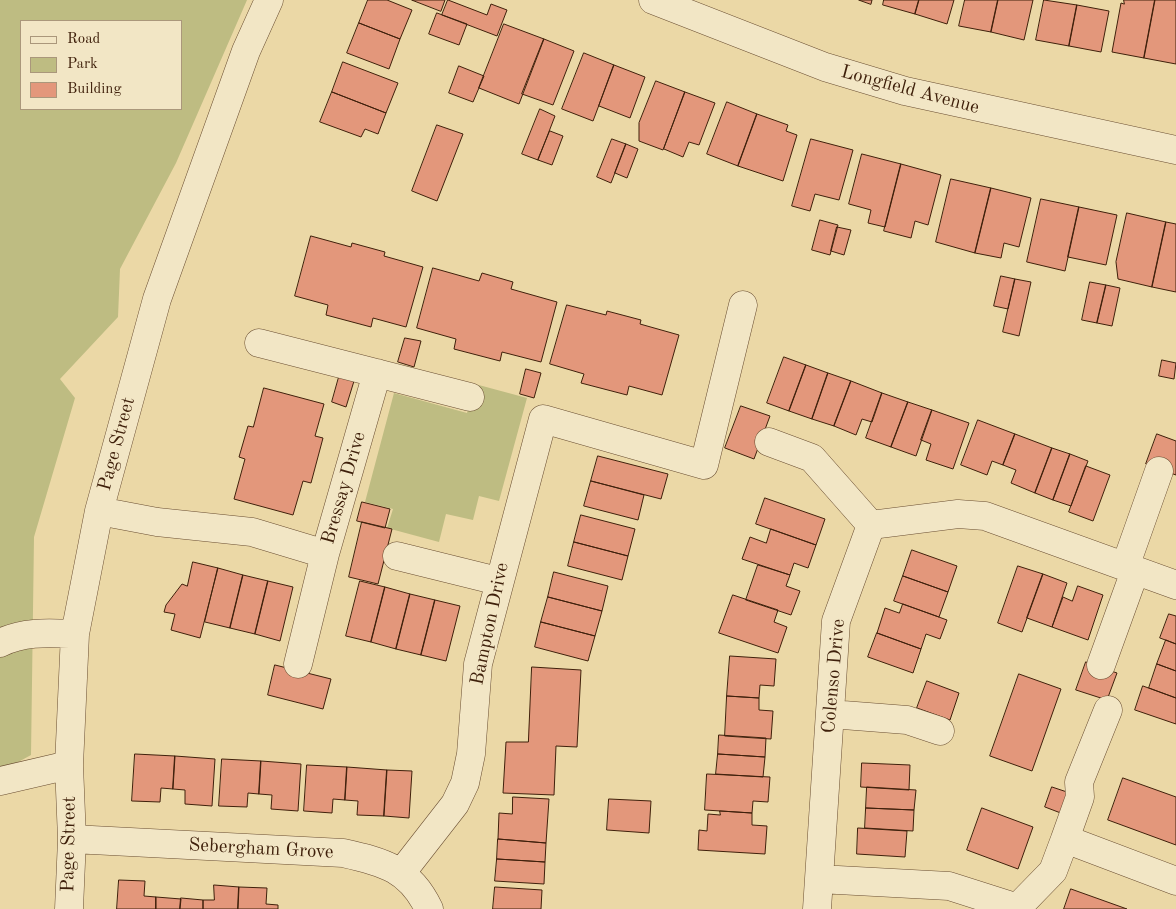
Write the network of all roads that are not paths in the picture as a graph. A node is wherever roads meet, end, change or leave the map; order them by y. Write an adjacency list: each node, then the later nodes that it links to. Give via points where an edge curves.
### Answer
1 (269, 0): 10 (street, Page Street, via 246,51 157,299)
2 (653, 0): 3 (street, Longfield Avenue, via 824,67 906,91)
3 (1176, 150)
4 (743, 305): 15 (street, Bampton Drive, via 704,465 543,419)
5 (258, 343): 6 (street)
6 (377, 373): 7 (street); 12 (street, Bressay Drive)
7 (470, 398)
8 (769, 442): 11 (street, via 812,458)
9 (1159, 471): 14 (street)
10 (99, 512): 12 (street, Bressay Drive, via 252,532); 17 (street, Page Street)
11 (871, 525): 14 (street, via 958,514 985,516); 22 (street, Colenso Drive, via 836,621)
12 (325, 554): 19 (street)
13 (397, 556): 15 (street)
14 (1130, 569): 16 (street); 20 (street)
15 (498, 581): 28 (street, Bampton Drive, via 478,664 471,754 465,783 455,804)
16 (1176, 585)
17 (75, 634): 18 (street, via 37,633); 24 (street, Page Street)
18 (0, 643)
19 (298, 664)
20 (1101, 665)
21 (1108, 710): 27 (street, via 1079,782 1080,797)
22 (830, 714): 23 (street, via 907,720); 29 (street, Colenso Drive)
23 (940, 731)
24 (69, 765): 25 (street); 26 (street, Page Street)
25 (0, 781)
26 (72, 839): 28 (street, Sebergham Grove, via 344,853 368,858); 32 (street, Page Street)
27 (1065, 839): 30 (street); 31 (street, via 1054,871)
28 (402, 872): 33 (street, Sebergham Grove)
29 (819, 879): 31 (street, via 949,886); 34 (street, Colenso Drive)
30 (1176, 881)
31 (1016, 908)
32 (68, 909)
33 (429, 909)
34 (817, 909)

